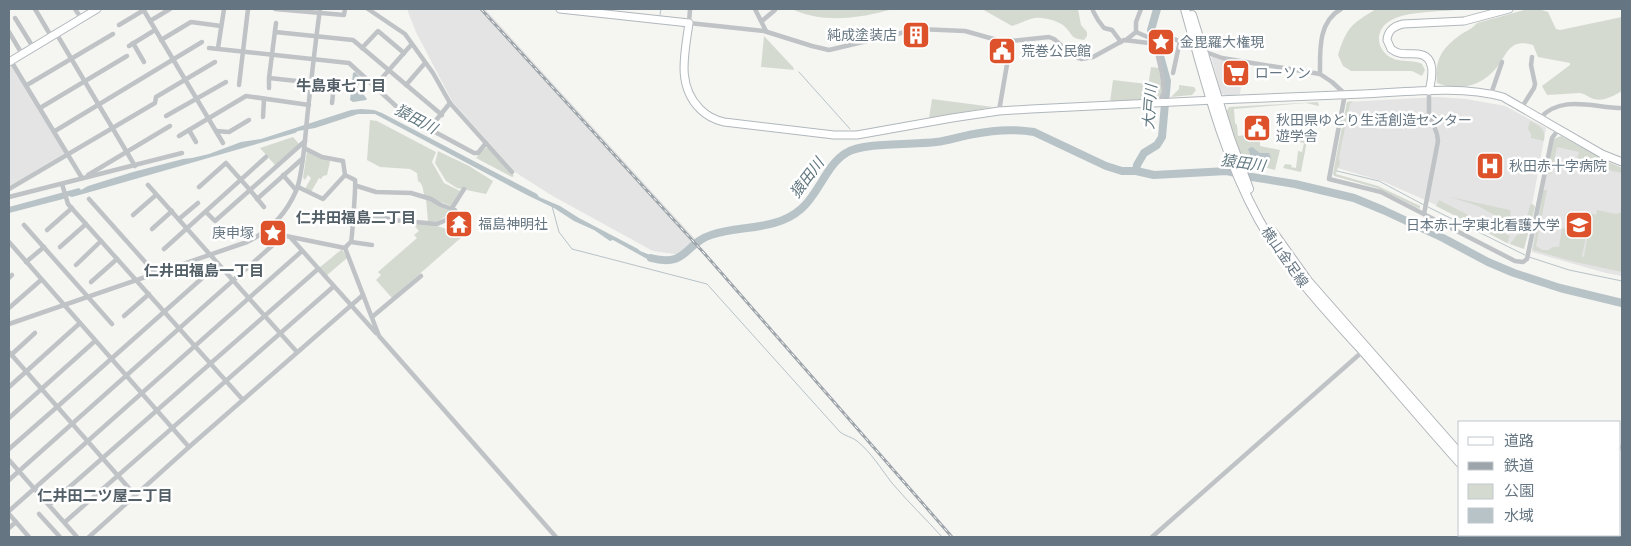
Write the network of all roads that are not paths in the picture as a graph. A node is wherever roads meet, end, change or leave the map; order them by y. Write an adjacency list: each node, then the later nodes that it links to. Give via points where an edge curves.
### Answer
1 (35, 9): 37 (street)
2 (75, 9): 24 (street)
3 (97, 9): 24 (street)
4 (143, 9): 25 (street); 29 (street)
5 (170, 9): 25 (street)
6 (224, 9): 30 (street)
7 (248, 9): 51 (street)
8 (275, 9): 9 (street)
9 (283, 9): 21 (street)
10 (346, 9): 21 (street, via 344,15)
11 (368, 9): 45 (street, via 405,34)
12 (560, 9): 28 (street)
13 (690, 9): 28 (street)
14 (755, 9): 26 (street)
15 (1141, 9): 35 (street)
16 (1185, 9): 50 (main road, 横山金足線)
17 (1190, 9): 50 (main road, 横山金足線)
18 (1341, 9): 67 (street, via 1328,19 1323,33)
19 (1509, 9): 78 (street, via 1464,21 1403,24 1391,30 1387,40 1396,53 1422,55 1429,60 1432,73)
20 (775, 10): 26 (street)
21 (319, 11): 38 (street)
22 (1093, 11): 41 (street, via 1104,28 1112,30)
23 (15, 18): 46 (street)
24 (81, 18): 37 (street)
25 (150, 20): 31 (street)
26 (762, 21): 32 (street)
27 (276, 22): 34 (street)
28 (689, 23): 32 (street); 92 (street, via 684,80 690,98 703,112 718,120 857,135)
29 (118, 24)
30 (221, 26): 39 (street, via 191,22); 48 (street)
31 (155, 30): 39 (street); 61 (street, via 131,45)
32 (766, 31): 40 (street, via 829,50 918,29 976,32 997,40)
33 (9, 32): 53 (street)
34 (275, 32): 38 (street); 54 (street)
35 (1136, 32): 41 (street); 44 (street)
36 (113, 34): 57 (street)
37 (54, 35): 46 (street); 57 (street)
38 (317, 37): 49 (street, via 353,40); 58 (street)
39 (161, 40): 59 (street)
40 (1011, 41): 41 (street, via 1049,37 1073,56 1086,60); 92 (street)
41 (1123, 41): 44 (street)
42 (1180, 41): 44 (street); 50 (street); 66 (street)
43 (202, 42): 59 (street)
44 (1153, 42): 84 (street, via 1164,84)
45 (411, 45): 52 (street); 64 (street)
46 (33, 47): 53 (street)
47 (209, 48): 48 (street)
48 (218, 48): 51 (street)
49 (362, 48): 52 (street, via 378,31); 65 (street)
50 (1199, 49): 67 (street, via 1222,58); 83 (main road, 横山金足線)
51 (243, 51): 54 (street); 74 (street)
52 (404, 53): 65 (street)
53 (22, 54): 60 (street)
54 (272, 54): 58 (street); 68 (street)
55 (127, 56): 70 (street)
56 (1532, 57): 90 (street, via 1535,84)
57 (72, 59): 70 (street); 73 (street)
58 (313, 59): 72 (street); 76 (street, via 349,63)
59 (172, 60): 69 (street); 87 (street)
60 (10, 61): 73 (street)
61 (144, 62)
62 (215, 62): 69 (street)
63 (1502, 62): 80 (street)
64 (425, 63): 75 (street); 86 (street)
65 (389, 70): 75 (street); 76 (street)
66 (1174, 73)
67 (1320, 74): 79 (street)
68 (270, 78): 72 (street); 77 (street)
69 (184, 80): 81 (street); 100 (street, via 156,97 155,103)
70 (85, 81): 87 (street); 89 (street)
71 (226, 82): 81 (street)
72 (311, 83): 85 (street, via 334,85); 88 (street)
73 (27, 85): 89 (street)
74 (239, 85)
75 (406, 85): 93 (street)
76 (374, 87): 101 (street, via 409,118)
77 (269, 88)
78 (1429, 91): 79 (street); 80 (street); 144 (street, via 1429,112 1438,141)
79 (1345, 94): 83 (street); 144 (street, via 1328,179 1381,192)
80 (1491, 94): 90 (street)
81 (197, 99): 94 (street); 97 (street)
82 (264, 99): 88 (street); 95 (street); 97 (street, via 246,96)
83 (1215, 100): 84 (street); 124 (main road, 横山金足線)
84 (1163, 102): 92 (street)
85 (332, 103)
86 (450, 103): 93 (street); 110 (street)
87 (98, 104): 100 (street); 104 (street)
88 (309, 105): 107 (street)
89 (40, 108): 104 (street)
90 (1522, 108): 96 (street)
91 (1622, 108): 96 (street, via 1561,104 1547,110)
92 (999, 111)
93 (442, 115): 101 (street)
94 (166, 116)
95 (263, 117)
96 (1540, 118): 103 (street)
97 (209, 119): 102 (street); 105 (street)
98 (249, 120): 105 (street, via 229,132)
99 (170, 126): 112 (street)
100 (112, 127): 112 (street); 114 (street)
101 (429, 129): 110 (street, via 474,153 478,153)
102 (189, 130): 106 (street); 108 (street)
103 (1558, 130): 117 (street); 144 (street, via 1552,138 1528,256 1523,262 1515,261)
104 (54, 131): 114 (street)
105 (216, 131): 109 (street)
106 (179, 136)
107 (305, 138): 111 (street); 132 (street)
108 (196, 142)
109 (223, 143)
110 (486, 143): 119 (street)
111 (304, 148): 116 (street); 120 (street, via 322,157 343,161)
112 (127, 151): 118 (street); 122 (street)
113 (182, 153): 118 (street)
114 (68, 154): 122 (street); 130 (street)
115 (266, 157): 123 (street)
116 (302, 159): 121 (street); 129 (street)
117 (1622, 162)
118 (135, 166): 122 (street)
119 (512, 172)
120 (345, 175): 127 (street, via 355,180); 129 (street, via 323,199)
121 (283, 176): 129 (street); 136 (street)
122 (82, 178): 126 (street)
123 (241, 180): 128 (street, via 226,163); 132 (street); 142 (street)
124 (1242, 180): 198 (main road, 横山金足線, via 1260,220 1291,269); 217 (main road, 横山金足線, via 1265,221 1308,281)
125 (148, 185): 133 (street)
126 (62, 186): 134 (street); 139 (street)
127 (356, 186): 140 (street, via 376,192 411,193); 143 (street)
128 (199, 187)
129 (297, 188): 148 (street)
130 (9, 189)
131 (464, 189): 140 (street)
132 (250, 190): 136 (street); 142 (street, via 215,221)
133 (156, 195): 141 (street); 145 (street)
134 (9, 197)
135 (89, 198): 170 (street)
136 (257, 199): 138 (street)
137 (198, 203): 146 (street)
138 (264, 207)
139 (72, 208): 147 (street); 152 (street)
140 (454, 210): 143 (street, via 446,220 437,224)
141 (172, 211): 146 (street); 151 (street)
142 (206, 212): 150 (street)
143 (353, 212): 157 (street)
144 (1424, 214)
145 (132, 216)
146 (179, 219): 150 (street)
147 (86, 224): 155 (street); 159 (street)
148 (274, 224): 153 (street); 164 (street, via 258,237)
149 (24, 225): 160 (street)
150 (188, 228): 162 (street); 164 (street)
151 (152, 229)
152 (47, 230)
153 (283, 236): 154 (street); 174 (street)
154 (290, 237): 161 (street); 163 (street)
155 (101, 241): 165 (street); 168 (street)
156 (9, 242): 166 (street)
157 (351, 242): 158 (street); 161 (street)
158 (372, 245)
159 (60, 246)
160 (44, 247): 166 (street); 179 (street)
161 (345, 248): 178 (street)
162 (164, 249)
163 (302, 251): 169 (street); 180 (street)
164 (210, 255): 167 (street); 170 (street)
165 (117, 259): 173 (street); 175 (street)
166 (26, 262): 172 (street)
167 (218, 264): 174 (street); 184 (street)
168 (76, 265)
169 (318, 269): 176 (street); 186 (street)
170 (155, 273): 173 (street)
171 (421, 276): 187 (street)
172 (41, 280): 181 (street); 183 (street)
173 (136, 280): 177 (street); 179 (street)
174 (234, 281): 180 (street); 191 (street)
175 (91, 282)
176 (334, 287): 182 (street); 193 (street)
177 (148, 294): 184 (street); 185 (street)
178 (363, 295): 182 (street); 187 (street)
179 (88, 298): 181 (street); 190 (street)
180 (249, 299): 186 (street); 196 (street)
181 (64, 306): 188 (street); 189 (street)
182 (350, 306): 194 (street); 197 (street)
183 (9, 308)
184 (164, 311): 191 (street); 200 (street)
185 (124, 316)
186 (264, 316): 193 (street); 201 (street)
187 (372, 317): 194 (street)
188 (80, 323): 195 (street); 202 (street)
189 (9, 324)
190 (112, 324)
191 (179, 329): 196 (street); 203 (street)
192 (35, 333): 199 (street)
193 (280, 333): 197 (street); 204 (street)
194 (379, 336): 236 (street)
195 (95, 341): 200 (street); 206 (street)
196 (195, 346): 201 (street); 207 (street)
197 (296, 352): 208 (street)
198 (1362, 352): 220 (main road, 横山金足線); 237 (street)
199 (10, 354): 202 (street)
200 (111, 359): 203 (street); 209 (street)
201 (211, 364): 204 (street); 210 (street)
202 (26, 372): 205 (street); 206 (street)
203 (127, 376): 207 (street); 212 (street)
204 (226, 381): 208 (street); 213 (street)
205 (9, 387)
206 (42, 389): 209 (street); 211 (street)
207 (142, 394): 210 (street); 214 (street)
208 (243, 400): 215 (street)
209 (57, 407): 212 (street); 216 (street)
210 (157, 411): 213 (street); 218 (street)
211 (9, 418)
212 (73, 424): 214 (street); 221 (street)
213 (172, 428): 215 (street); 222 (street)
214 (88, 441): 218 (street); 224 (street)
215 (189, 447): 225 (street)
216 (9, 449)
217 (1458, 452)
218 (103, 459): 222 (street); 226 (street)
219 (9, 460): 221 (street)
220 (1458, 461)
221 (19, 471): 223 (street); 224 (street)
222 (119, 476): 225 (street); 230 (street)
223 (9, 480)
224 (34, 488): 226 (street); 227 (street)
225 (135, 495): 235 (street)
226 (50, 505): 230 (street)
227 (9, 513): 229 (street)
228 (39, 514): 233 (street)
229 (16, 522): 231 (street); 232 (street)
230 (64, 522): 234 (street)
231 (9, 528)
232 (29, 537)
233 (60, 537)
234 (77, 537)
235 (89, 537)
236 (556, 537)
237 (1152, 537)

